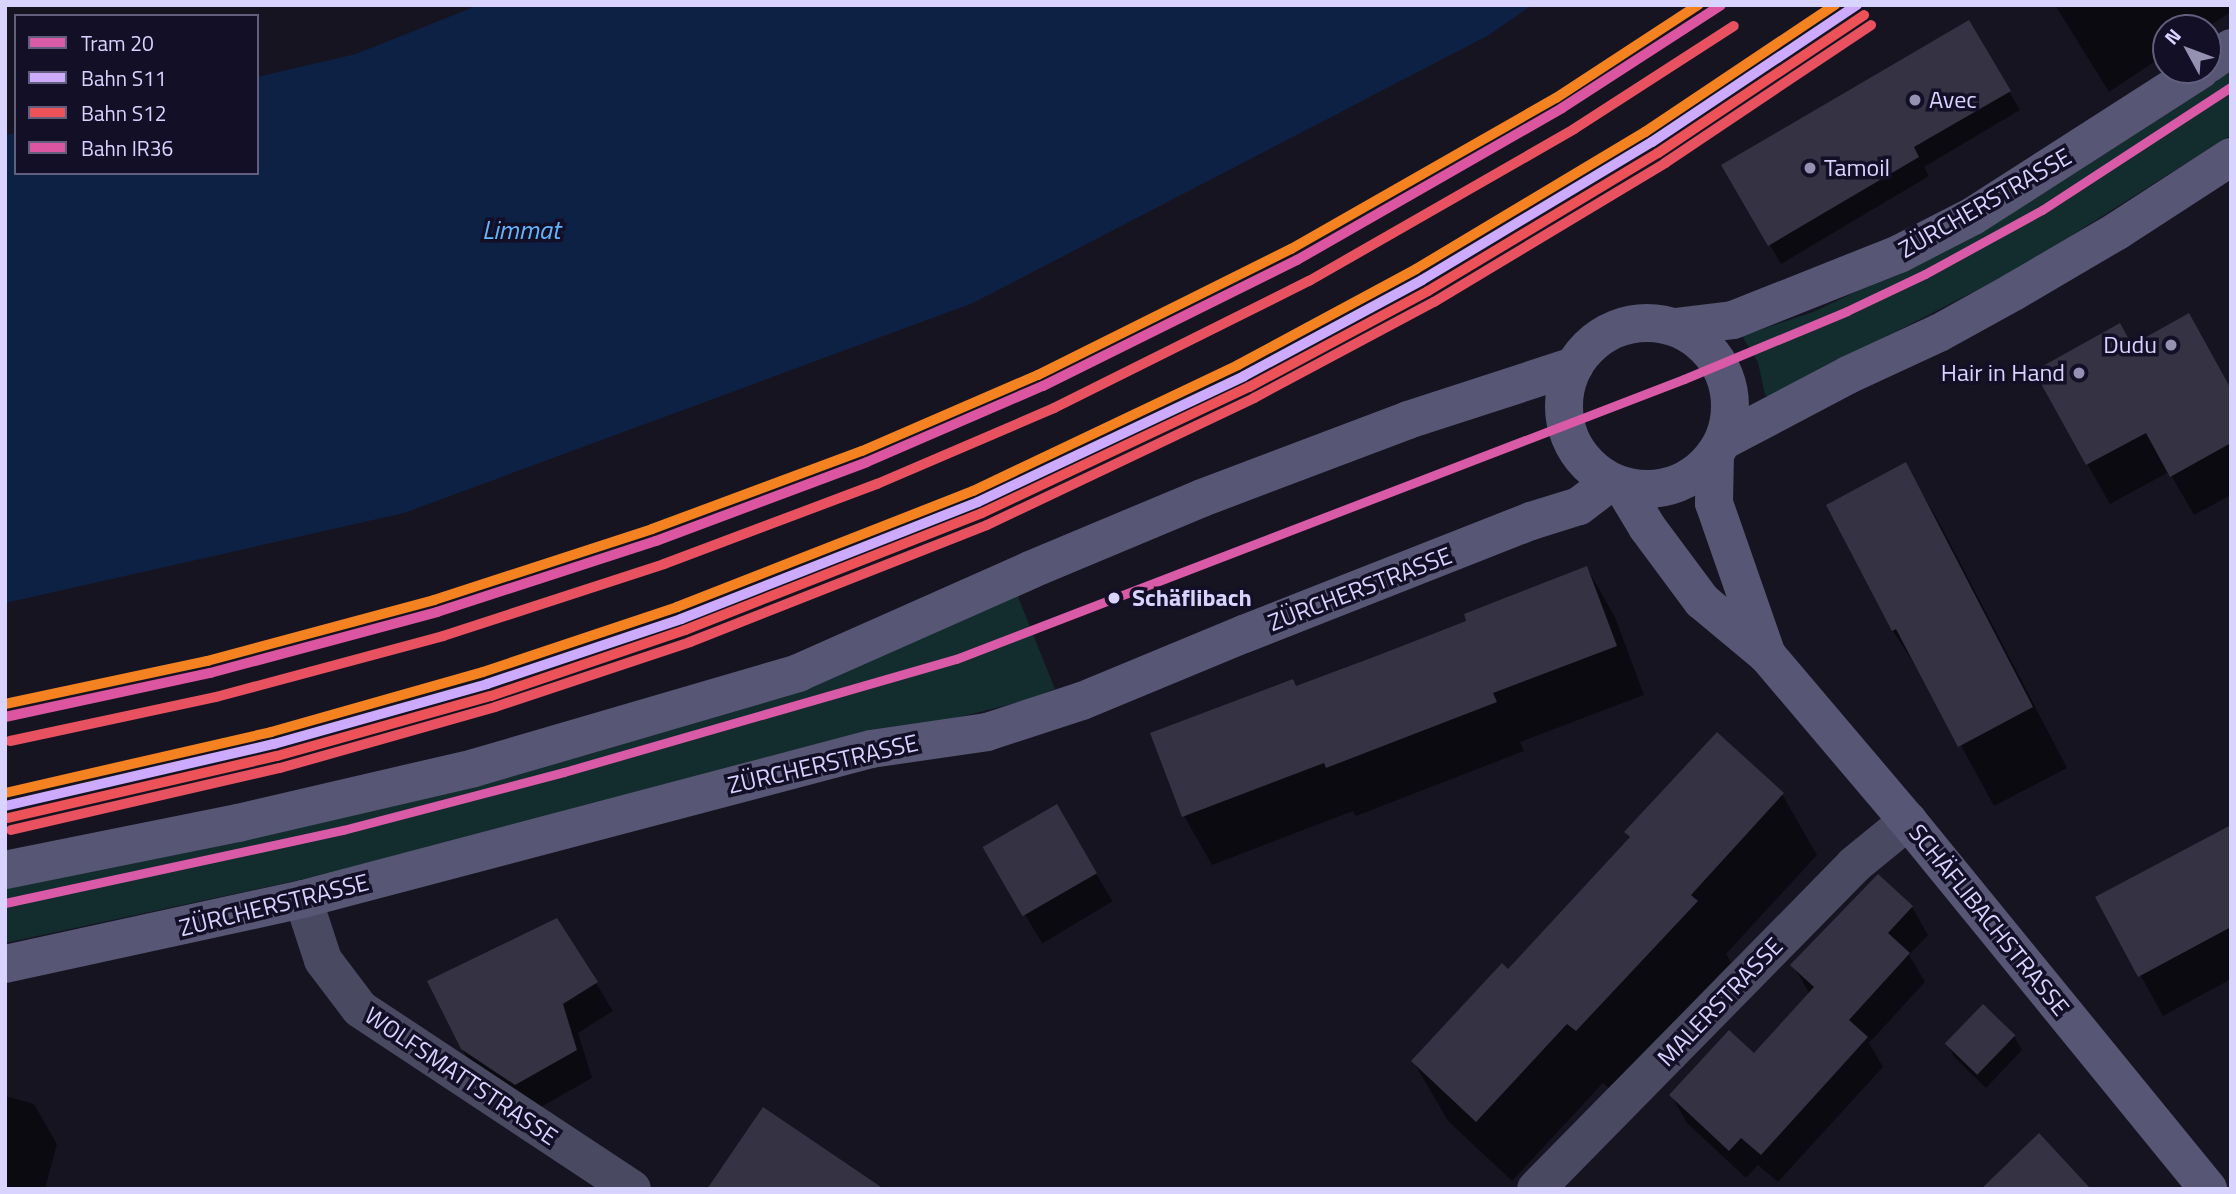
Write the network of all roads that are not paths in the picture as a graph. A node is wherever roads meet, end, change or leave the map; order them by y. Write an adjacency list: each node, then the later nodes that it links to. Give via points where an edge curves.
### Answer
1 (2178, 84): 3 (main road, ZÜRCHERSTRASSE, via 1973,216 1899,254 1732,320)
2 (2231, 157): 5 (main road, via 2013,292 1848,375)
3 (1675, 327): 4 (main road, ZÜRCHERSTRASSE, via 1640,323 1617,328 1587,347); 5 (main road, ZÜRCHERSTRASSE, via 1701,342 1720,366 1730,395 1730,412)
4 (1574, 366): 6 (main road, ZÜRCHERSTRASSE, via 1564,398 1567,432 1584,462); 9 (main road, ZÜRCHERSTRASSE, via 1408,420 1215,494 798,673 474,768 238,823)
5 (1719, 448): 6 (main road, via 1697,473 1674,485 1649,490); 7 (main road, SCHÄFLIBACHSTRASSE, via 1714,503)
6 (1617, 484): 7 (main road, SCHÄFLIBACHSTRASSE, via 1702,601); 10 (main road, ZÜRCHERSTRASSE, via 1580,506 1531,521 1082,701 987,732 871,749)
7 (1766, 655): 8 (main road, SCHÄFLIBACHSTRASSE)
8 (1908, 821): 13 (street, MALERSTRASSE, via 1854,865); 14 (main road, SCHÄFLIBACHSTRASSE)
9 (5, 870)
10 (303, 899): 11 (main road, ZÜRCHERSTRASSE); 12 (street, WOLFSMATTSTRASSE, via 323,960 360,1009)
11 (5, 964)
12 (632, 1189)
13 (1536, 1189)
14 (2208, 1189)

